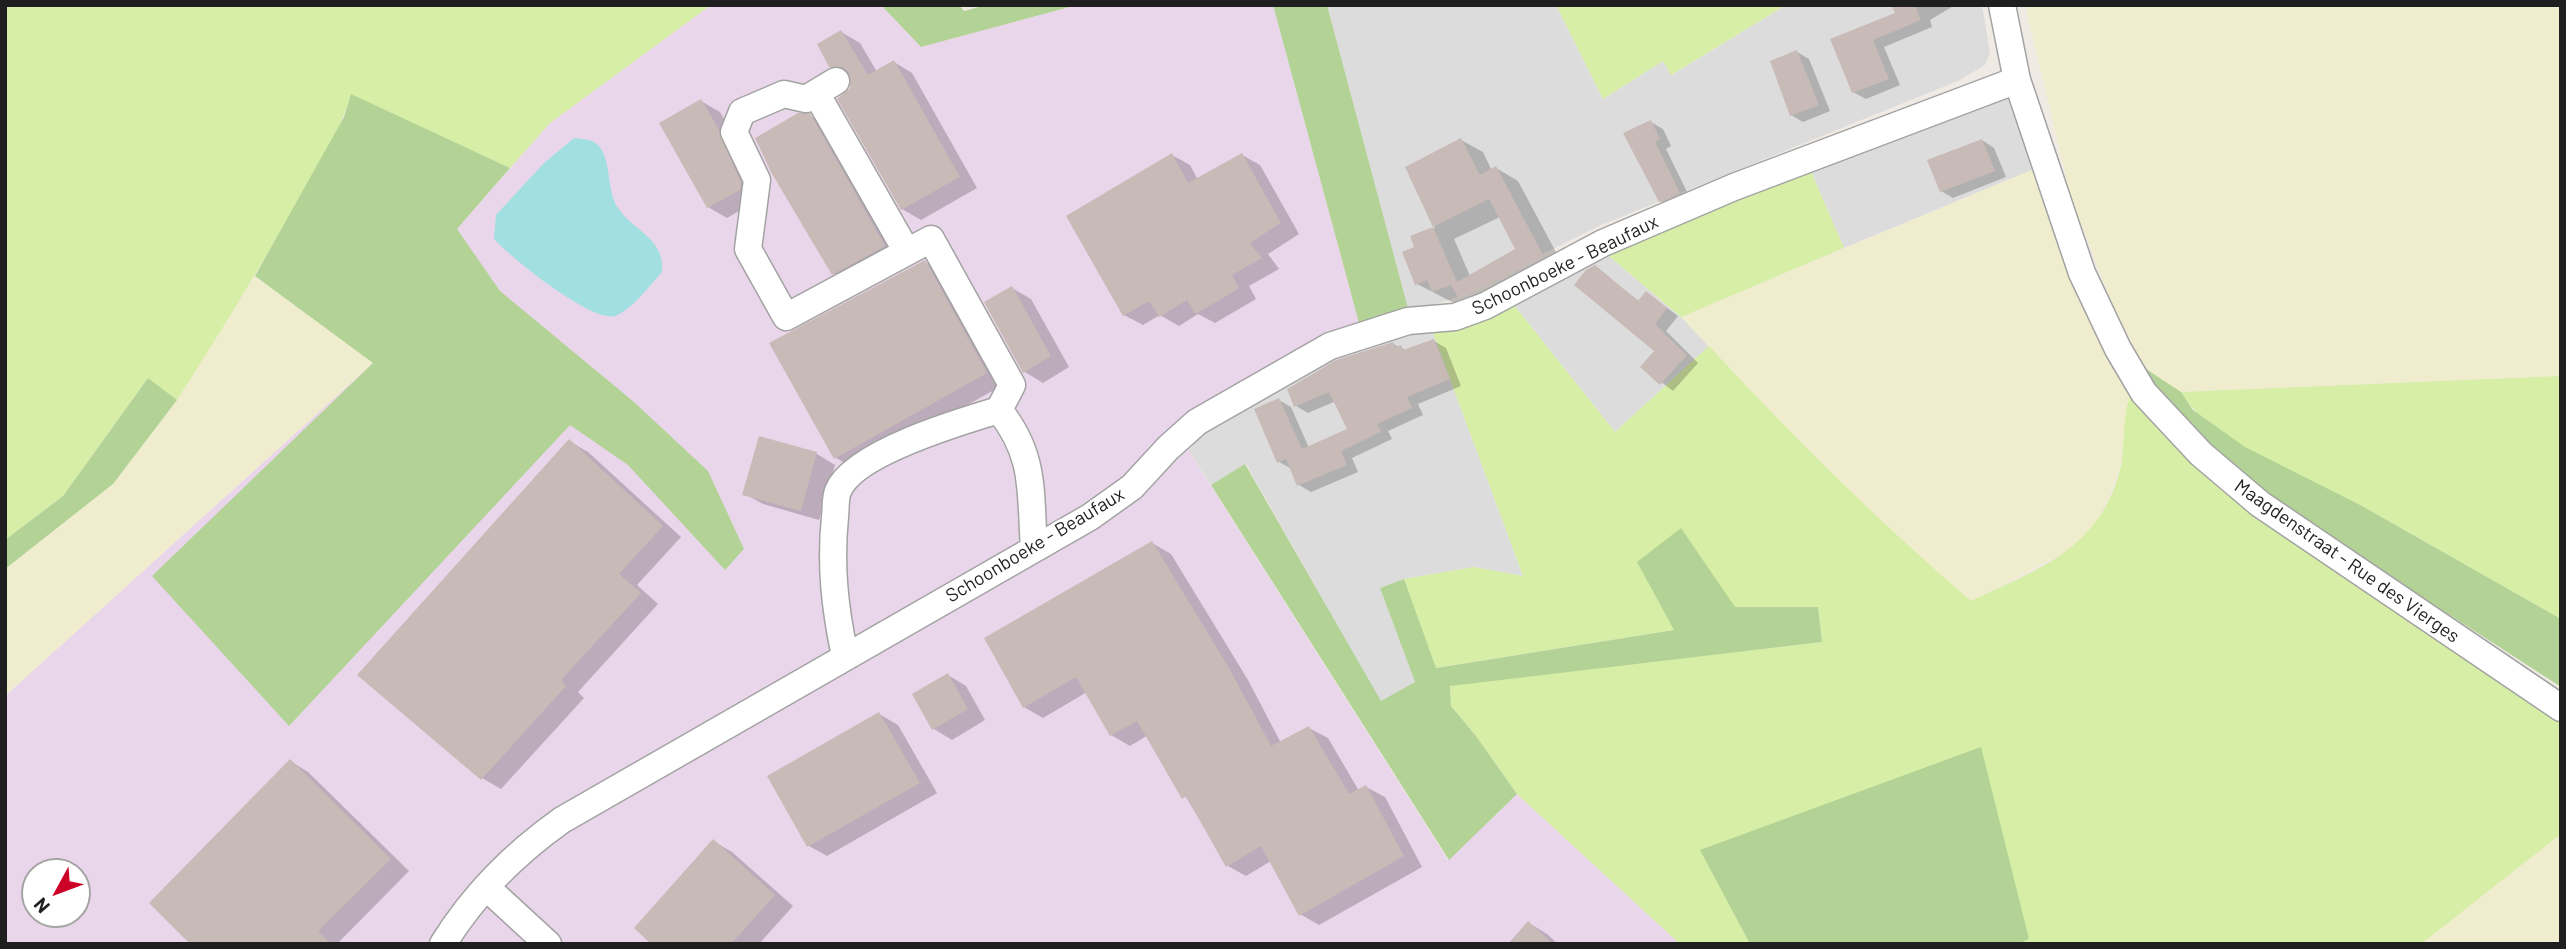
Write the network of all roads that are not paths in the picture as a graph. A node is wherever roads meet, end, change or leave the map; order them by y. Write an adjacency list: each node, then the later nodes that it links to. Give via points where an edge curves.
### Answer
1 (2002, 5): 2 (street, Maagdenstraat - Rue des Vierges)
2 (2017, 80): 5 (street, Schoonboeke - Beaufaux, via 1710,197 1590,249 1485,306 1455,317 1408,321 1330,346 1197,422 1132,487); 7 (street, Maagdenstraat - Rue des Vierges, via 2082,272 2124,360 2162,413 2201,454 2279,518)
3 (907, 252): 3 (street, via 826,87 806,99 784,94 743,113 734,132 757,180 748,249 786,317); 4 (street, via 931,239 1012,385)
4 (999, 410): 5 (street, via 1018,433 1029,470); 6 (street, via 930,430 866,462 838,489 833,596)
5 (1034, 549): 6 (street, Schoonboeke - Beaufaux)
6 (845, 656): 8 (street, Schoonboeke - Beaufaux, via 587,803 528,845)
7 (2561, 708)
8 (485, 887): 9 (street, Schoonboeke - Beaufaux); 10 (street)
9 (443, 944)
10 (548, 944)

